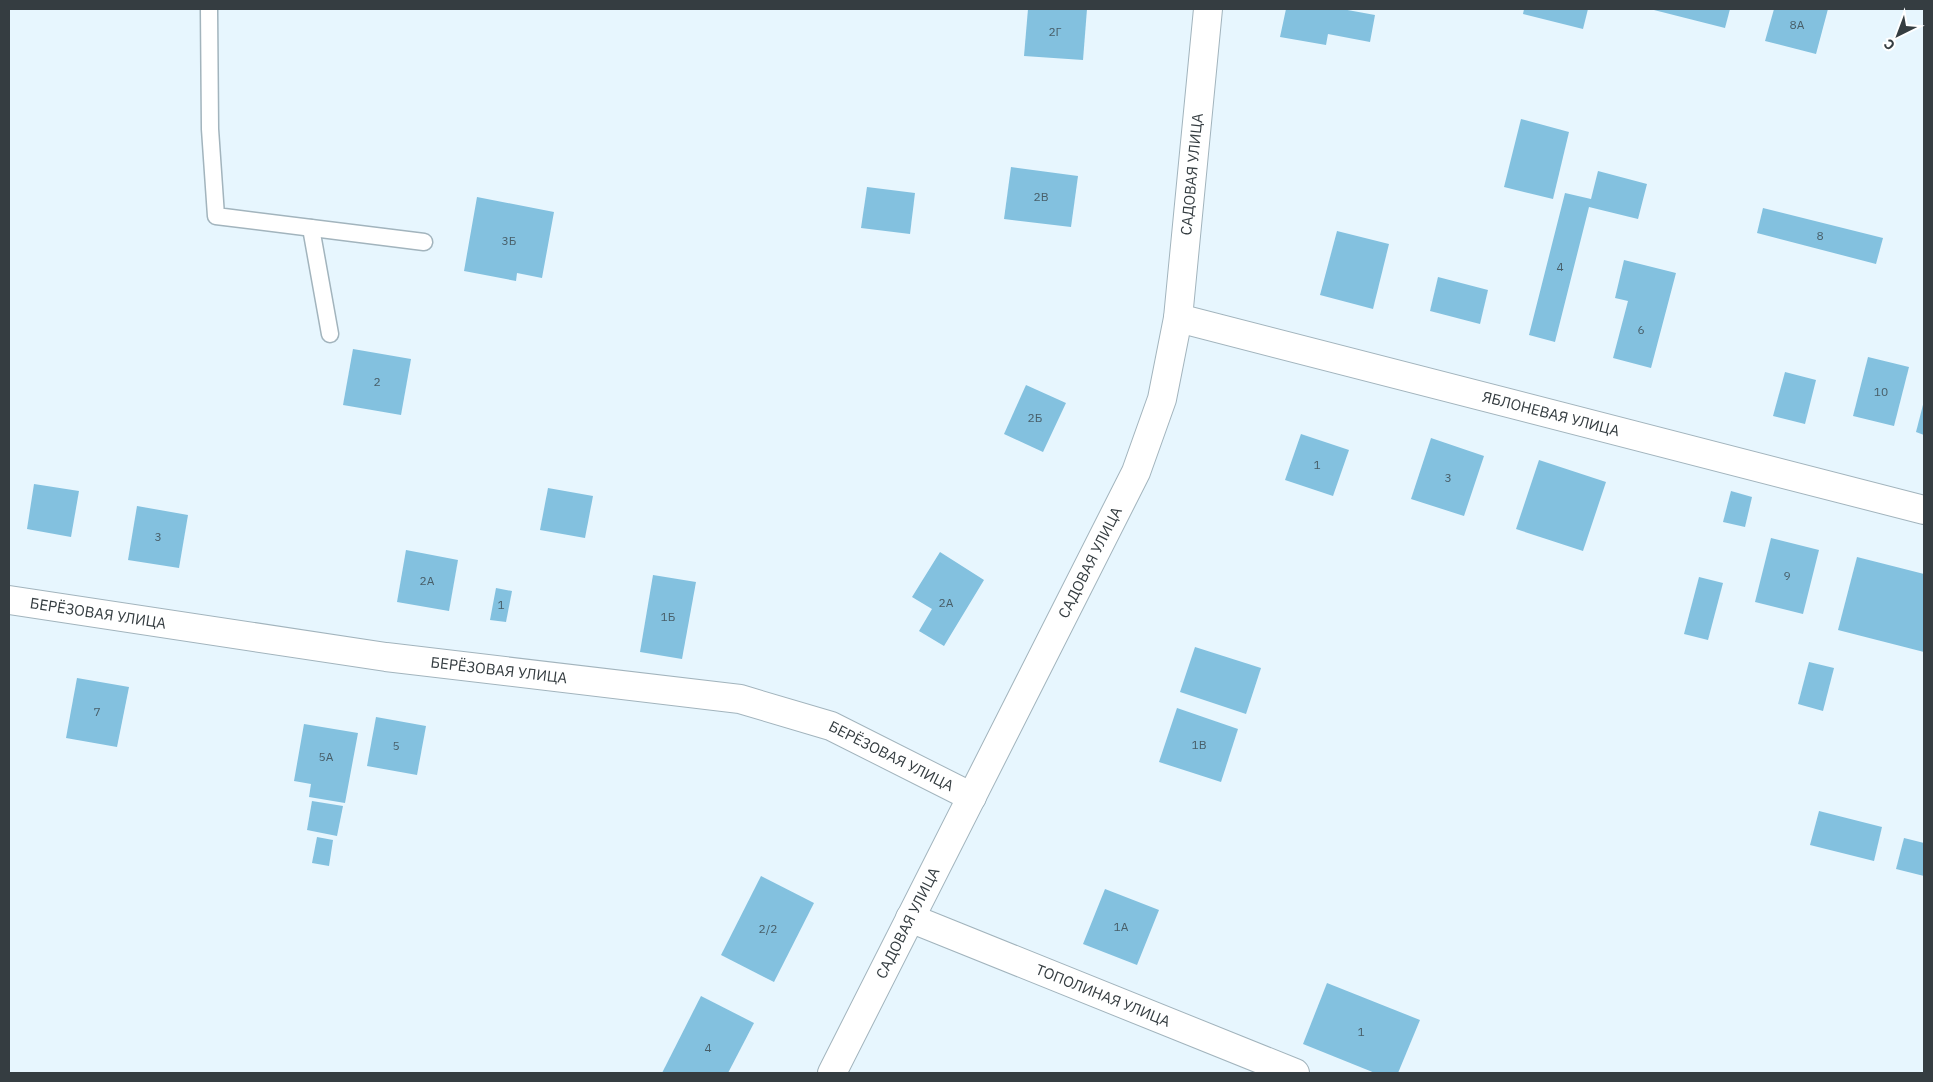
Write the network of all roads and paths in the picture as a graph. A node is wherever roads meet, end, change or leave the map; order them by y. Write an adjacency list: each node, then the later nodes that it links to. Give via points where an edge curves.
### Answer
1 (209, 9): 3 (lane, via 210,129 216,216)
2 (1208, 9): 5 (street, САДОВАЯ УЛИЦА)
3 (311, 228): 4 (lane); 6 (lane)
4 (424, 242)
5 (1178, 318): 7 (street, ЯБЛОНЕВАЯ УЛИЦА); 9 (street, САДОВАЯ УЛИЦА, via 1162,399 1136,472)
6 (330, 334)
7 (1924, 510)
8 (9, 600): 9 (street, БЕРЁЗОВАЯ УЛИЦА, via 386,657 740,699 831,726)
9 (972, 797): 10 (street, САДОВАЯ УЛИЦА)
10 (910, 918): 11 (street, САДОВАЯ УЛИЦА); 12 (street, ТОПОЛИНАЯ УЛИЦА)
11 (832, 1073)
12 (1296, 1073)

